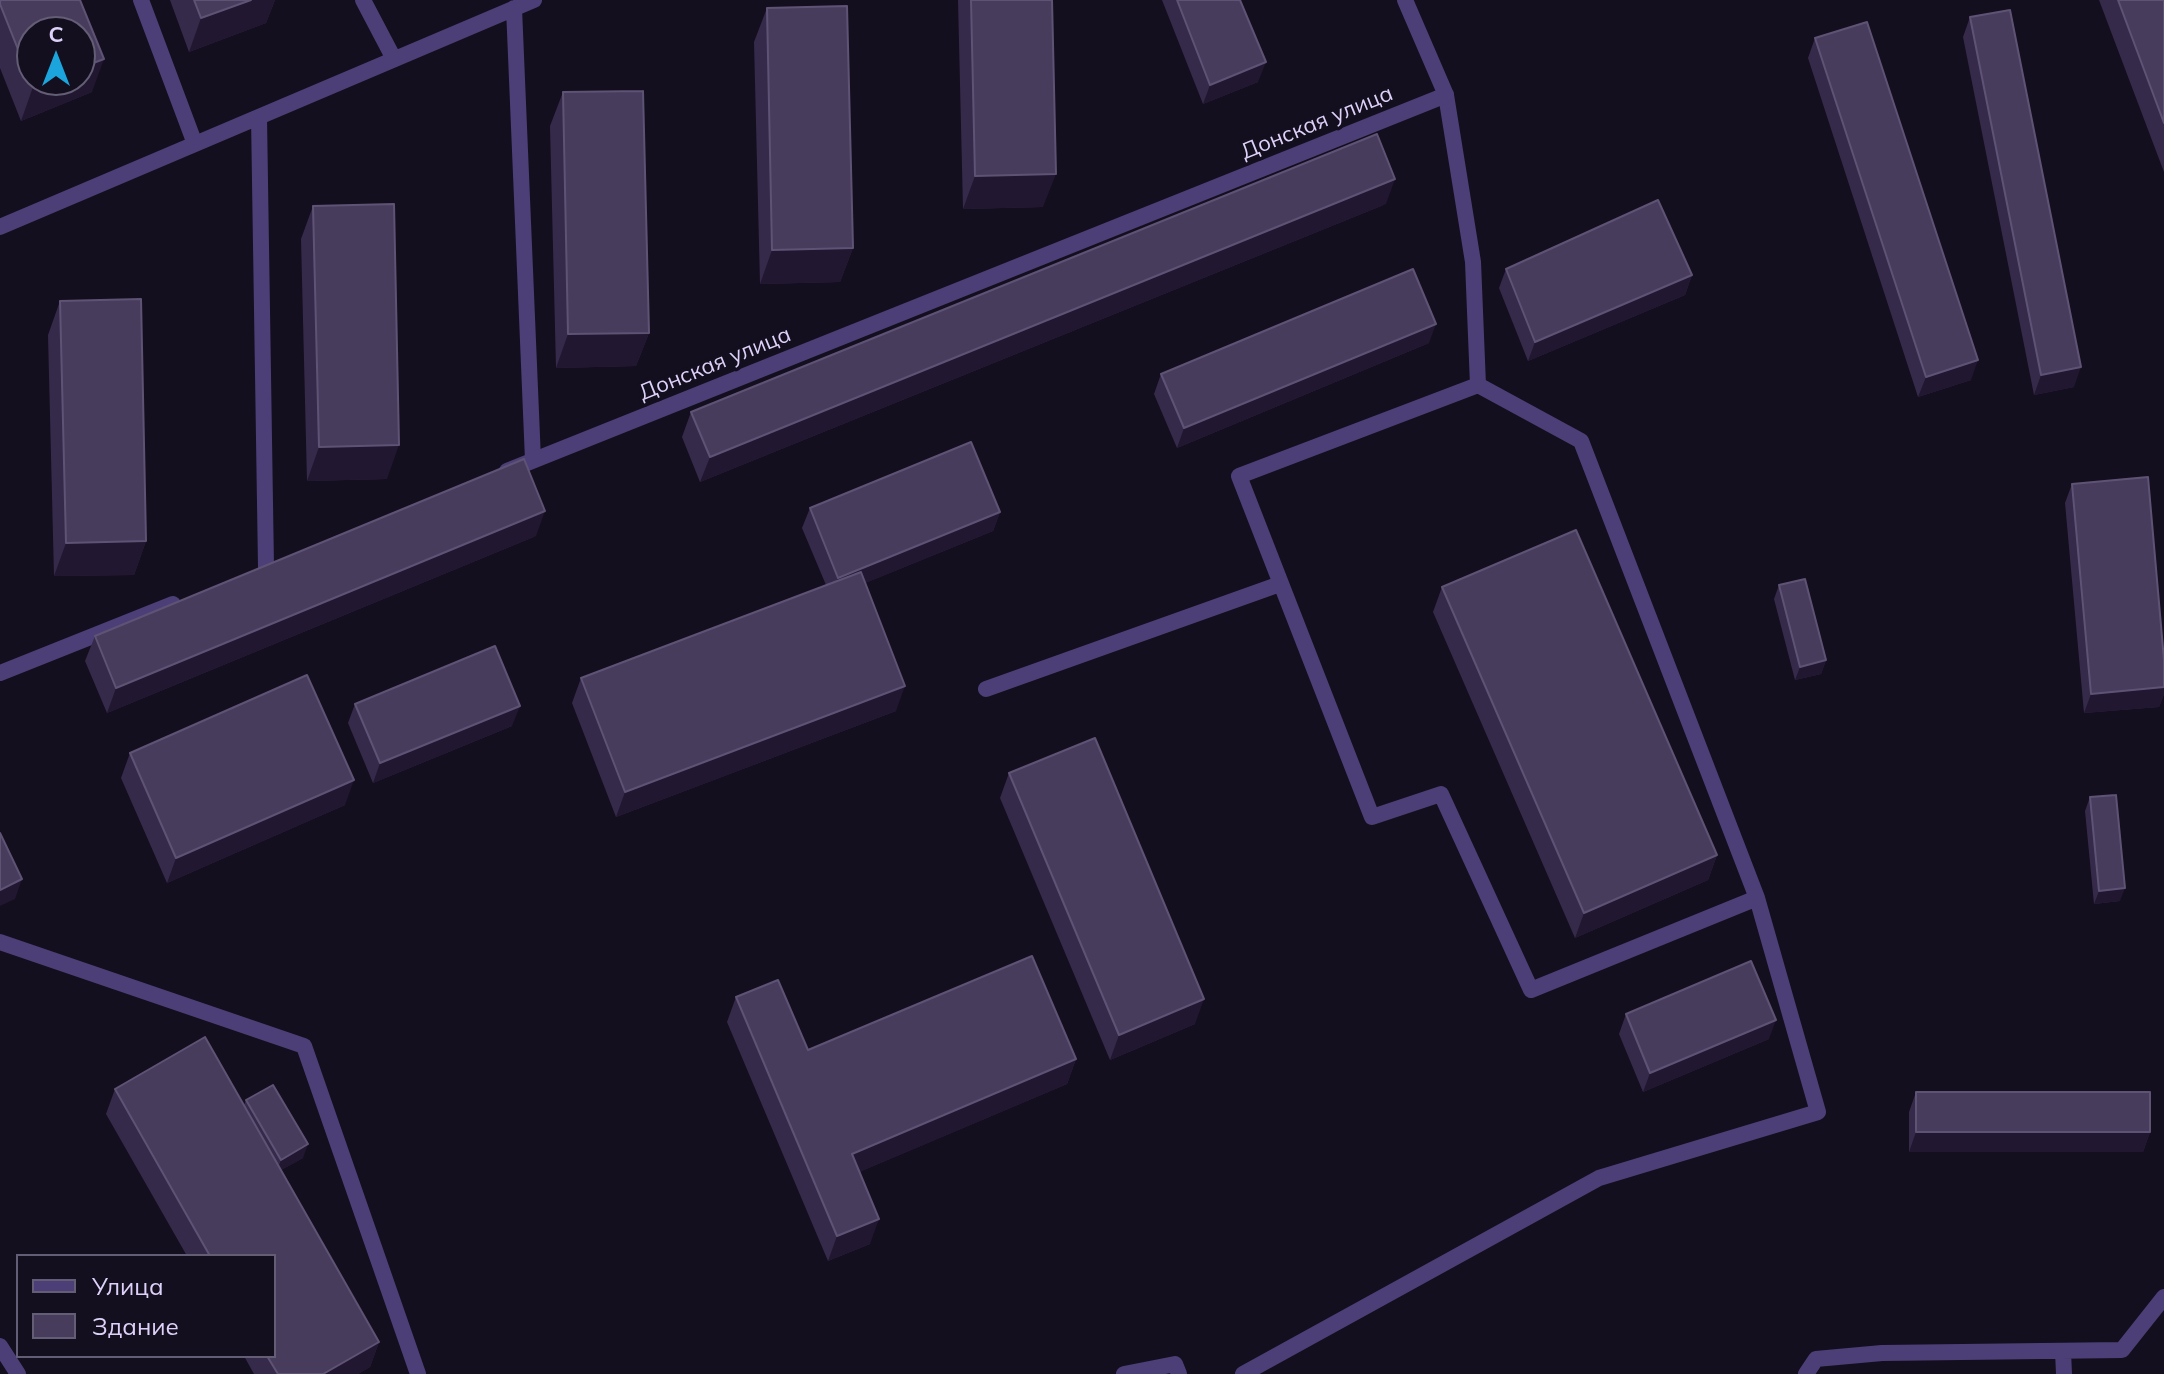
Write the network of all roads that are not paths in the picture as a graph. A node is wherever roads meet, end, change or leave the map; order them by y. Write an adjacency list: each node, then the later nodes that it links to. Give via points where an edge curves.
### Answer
1 (141, 0): 9 (street)
2 (363, 0): 6 (street)
3 (534, 0): 5 (street)
4 (1405, 0): 7 (street)
5 (514, 8): 6 (street); 12 (street)
6 (394, 59): 8 (street)
7 (1446, 95): 11 (street, via 1473,262); 12 (street, Донская улица)
8 (259, 117): 9 (street); 14 (street)
9 (195, 144): 10 (street)
10 (0, 227)
11 (1478, 385): 15 (street, via 1239,476); 19 (street, via 1581,441)
12 (533, 460): 13 (street, Донская улица)
13 (488, 478)
14 (266, 567)
15 (1280, 584): 18 (street); 19 (street, via 1372,817 1441,794 1531,990)
16 (192, 596): 17 (street)
17 (0, 673)
18 (986, 689)
19 (1757, 898): 28 (street, via 1818,1112 1599,1178)
20 (0, 942): 25 (street, via 304,1046)
21 (2164, 1297): 23 (street, via 2122,1350)
22 (0, 1346): 24 (street)
23 (2063, 1351): 29 (street, via 1882,1353 1816,1359); 30 (street)
24 (18, 1374)
25 (418, 1374)
26 (1124, 1374): 27 (street, via 1175,1364)
27 (1179, 1374)
28 (1243, 1374)
29 (1806, 1374)
30 (2064, 1374)

